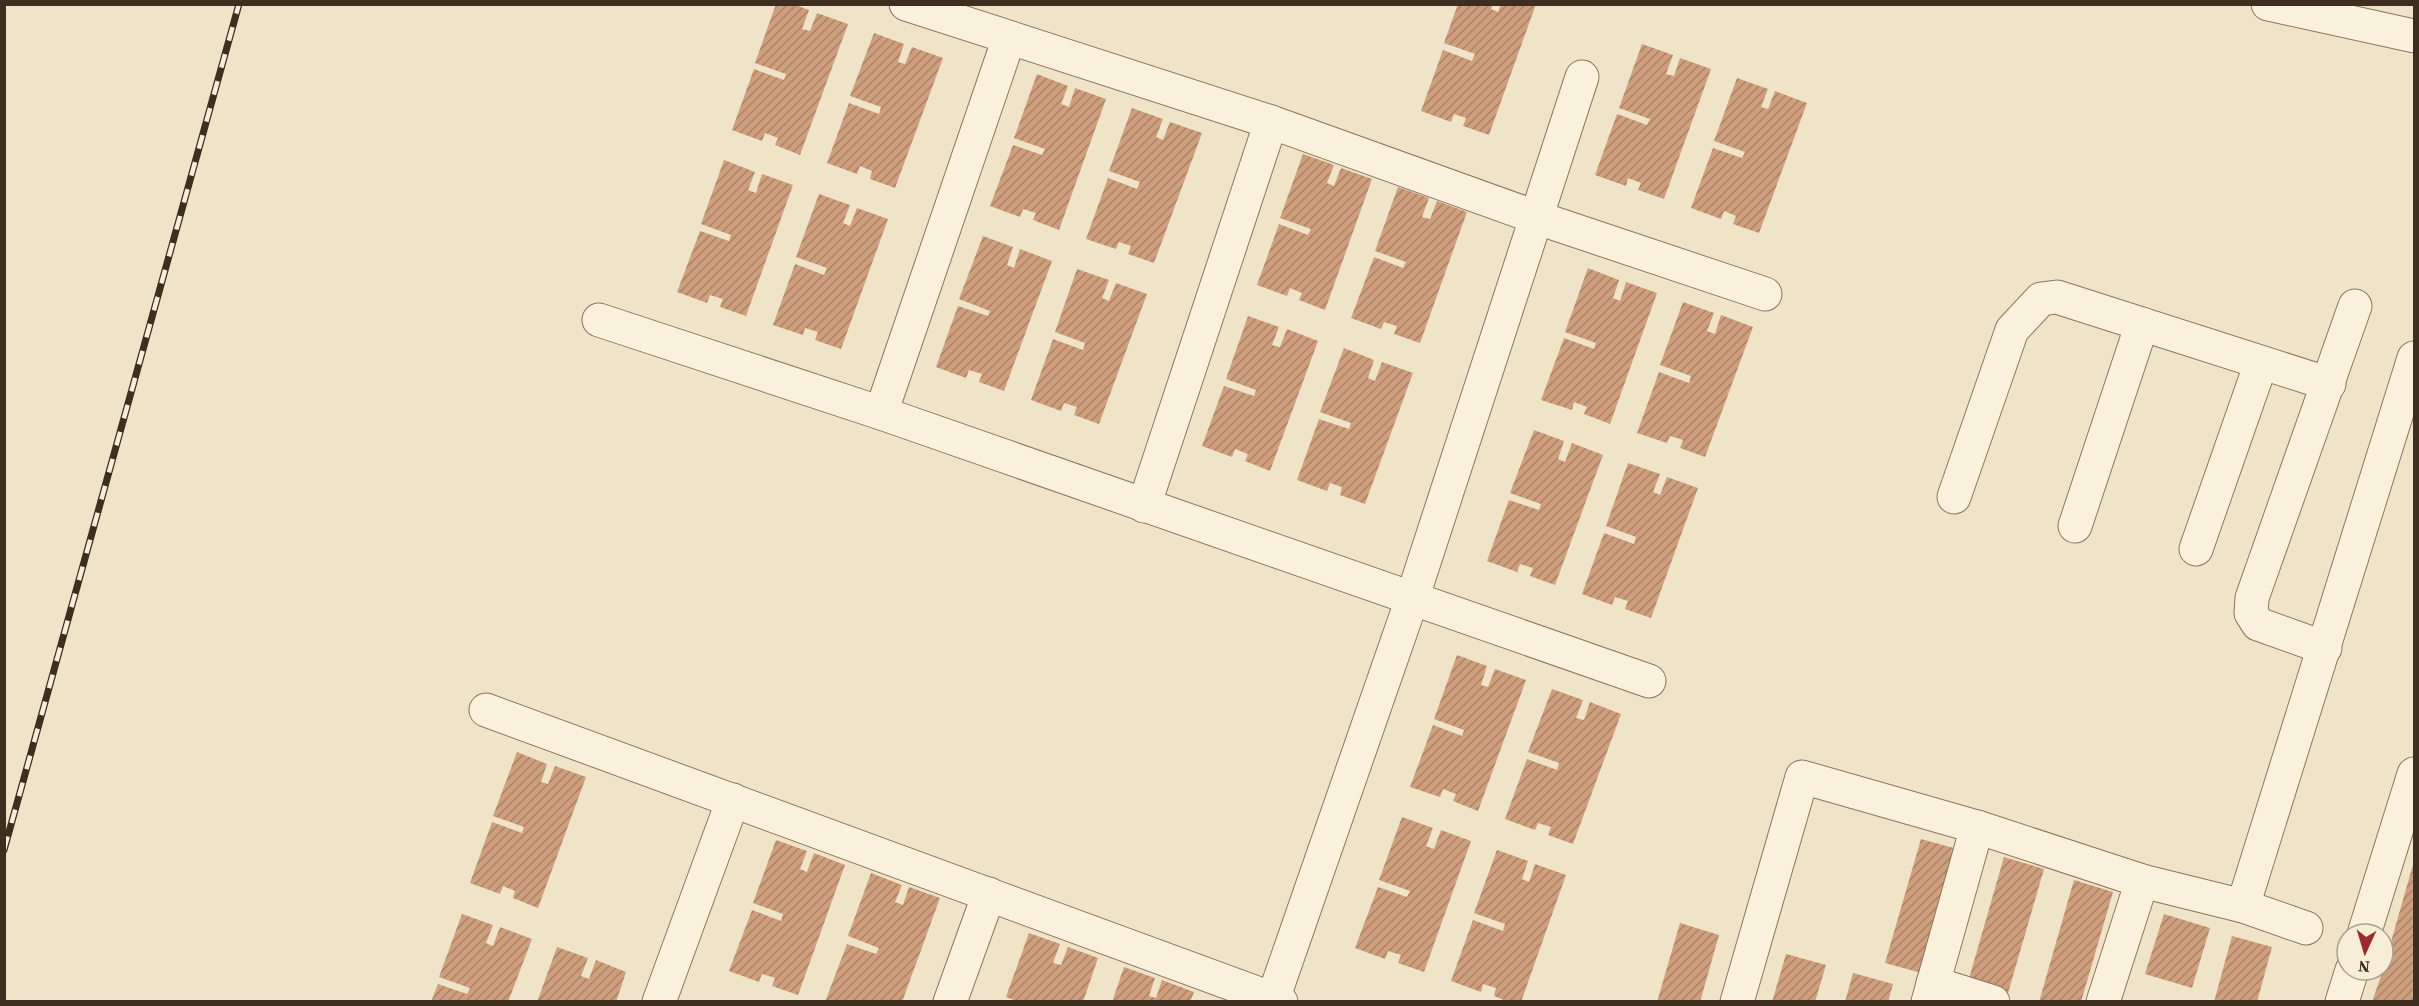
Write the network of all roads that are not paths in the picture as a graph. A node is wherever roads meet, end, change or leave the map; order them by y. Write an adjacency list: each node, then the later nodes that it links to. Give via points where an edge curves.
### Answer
1 (906, 4): 4 (street)
2 (2268, 4): 3 (street)
3 (2415, 36)
4 (1009, 38): 6 (street); 15 (street)
5 (1582, 77): 7 (street)
6 (1271, 122): 7 (street); 17 (street)
7 (1538, 218): 8 (street); 20 (street)
8 (1765, 294)
9 (2355, 306): 14 (street)
10 (599, 320): 15 (street)
11 (2142, 324): 13 (street); 16 (street, via 2057,297 2041,299 2012,330); 18 (street)
12 (2415, 358): 21 (street)
13 (2260, 363): 14 (street); 19 (street)
14 (2329, 384): 21 (street, via 2252,598 2251,614 2258,624)
15 (881, 413): 17 (street)
16 (1954, 497)
17 (1144, 506): 20 (street)
18 (2075, 526)
19 (2196, 549)
20 (1412, 599): 22 (street); 34 (street)
21 (2325, 648): 29 (street)
22 (1648, 681)
23 (486, 710): 25 (street)
24 (2415, 774): 30 (street)
25 (733, 800): 28 (street); 35 (street)
26 (1977, 827): 27 (street); 33 (street); 37 (street, via 1802,777)
27 (2142, 881): 29 (street); 39 (street)
28 (988, 894): 34 (street); 36 (street)
29 (2242, 906): 31 (street)
30 (2368, 922)
31 (2306, 928)
32 (2348, 982): 40 (street)
33 (1931, 992): 38 (street)
34 (1275, 1001)
35 (659, 1002)
36 (950, 1002)
37 (1737, 1002)
38 (1993, 1002)
39 (2103, 1002)
40 (2342, 1002)

